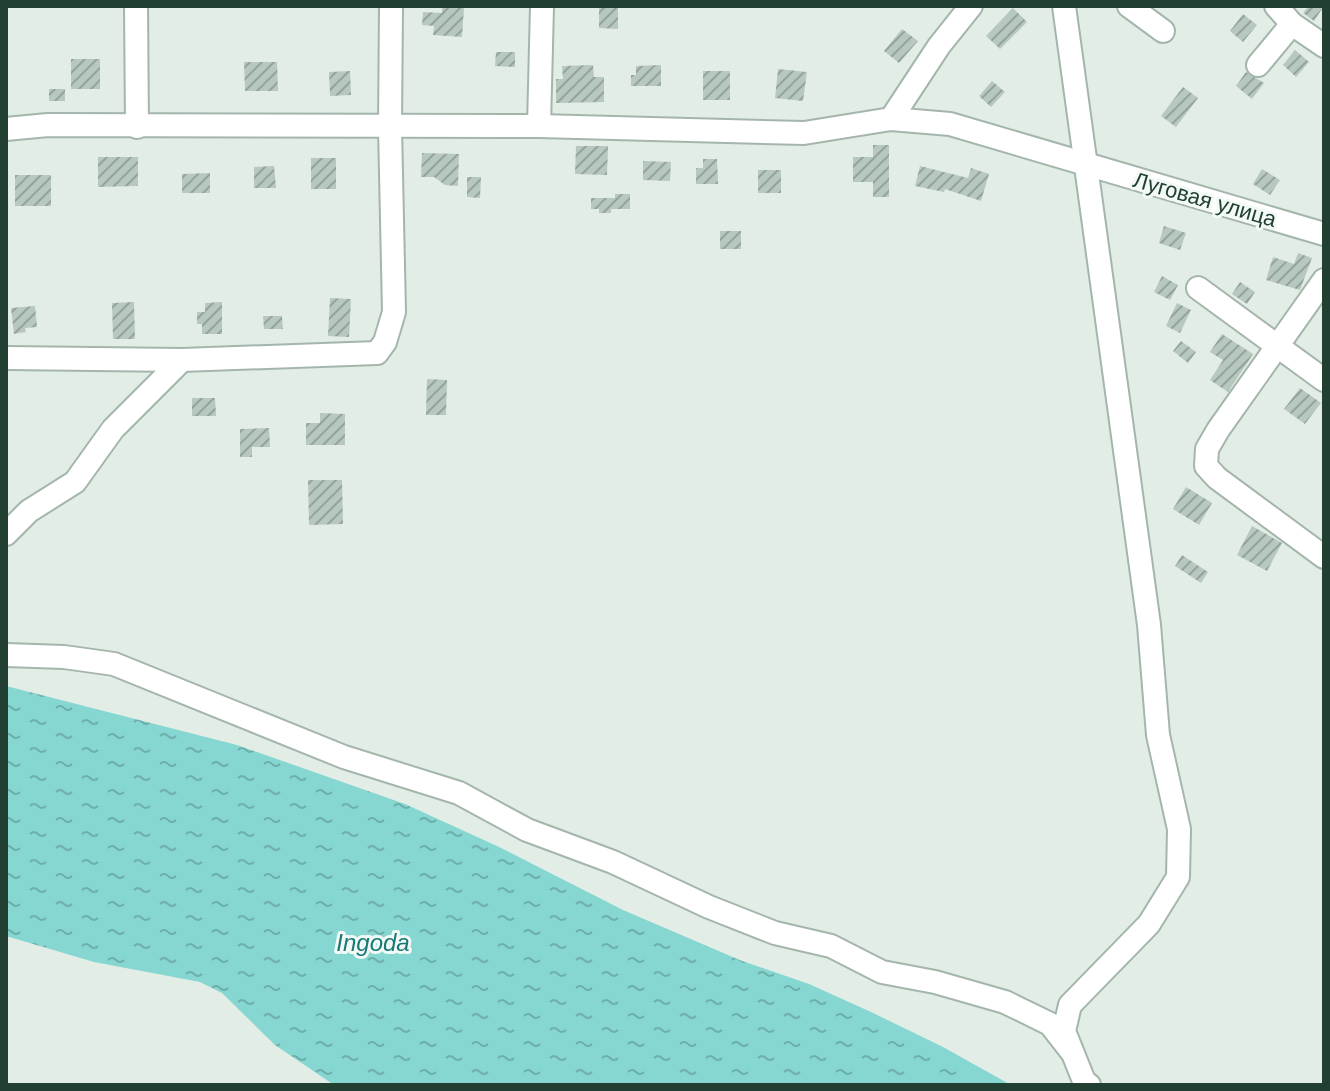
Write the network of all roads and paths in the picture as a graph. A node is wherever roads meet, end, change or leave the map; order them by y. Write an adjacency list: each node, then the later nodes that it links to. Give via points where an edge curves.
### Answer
1 (136, 6): 14 (street)
2 (391, 6): 15 (street)
3 (542, 6): 13 (street)
4 (971, 6): 12 (street)
5 (1064, 6): 17 (street)
6 (1129, 6): 9 (street)
7 (1276, 6): 8 (street)
8 (1292, 24): 10 (street); 11 (street)
9 (1163, 31)
10 (1324, 46)
11 (1258, 65)
12 (891, 119): 13 (street, Луговая улица, via 804,133); 17 (street, Луговая улица, via 950,124)
13 (539, 126): 15 (street, Луговая улица)
14 (137, 127): 15 (street, Луговая улица); 16 (street, Луговая улица)
15 (390, 127): 23 (street, via 394,312 377,353)
16 (6, 129)
17 (1086, 166): 18 (street, Луговая улица); 28 (street, via 1149,625 1158,735 1179,829 1178,877 1149,924 1070,1005 1064,1031)
18 (1324, 234)
19 (1324, 280): 21 (street)
20 (1198, 288): 21 (street)
21 (1278, 345): 24 (street); 26 (street, via 1218,430 1207,449 1206,466)
22 (6, 358): 23 (street)
23 (182, 360): 25 (street, via 113,429 75,482 29,511)
24 (1324, 380)
25 (6, 534)
26 (1324, 557)
27 (6, 655): 28 (street, via 114,664 344,757 459,793 527,830 775,933 831,946 882,972 1005,1002 1050,1024)
28 (1071, 1051): 29 (street)
29 (1089, 1085)

